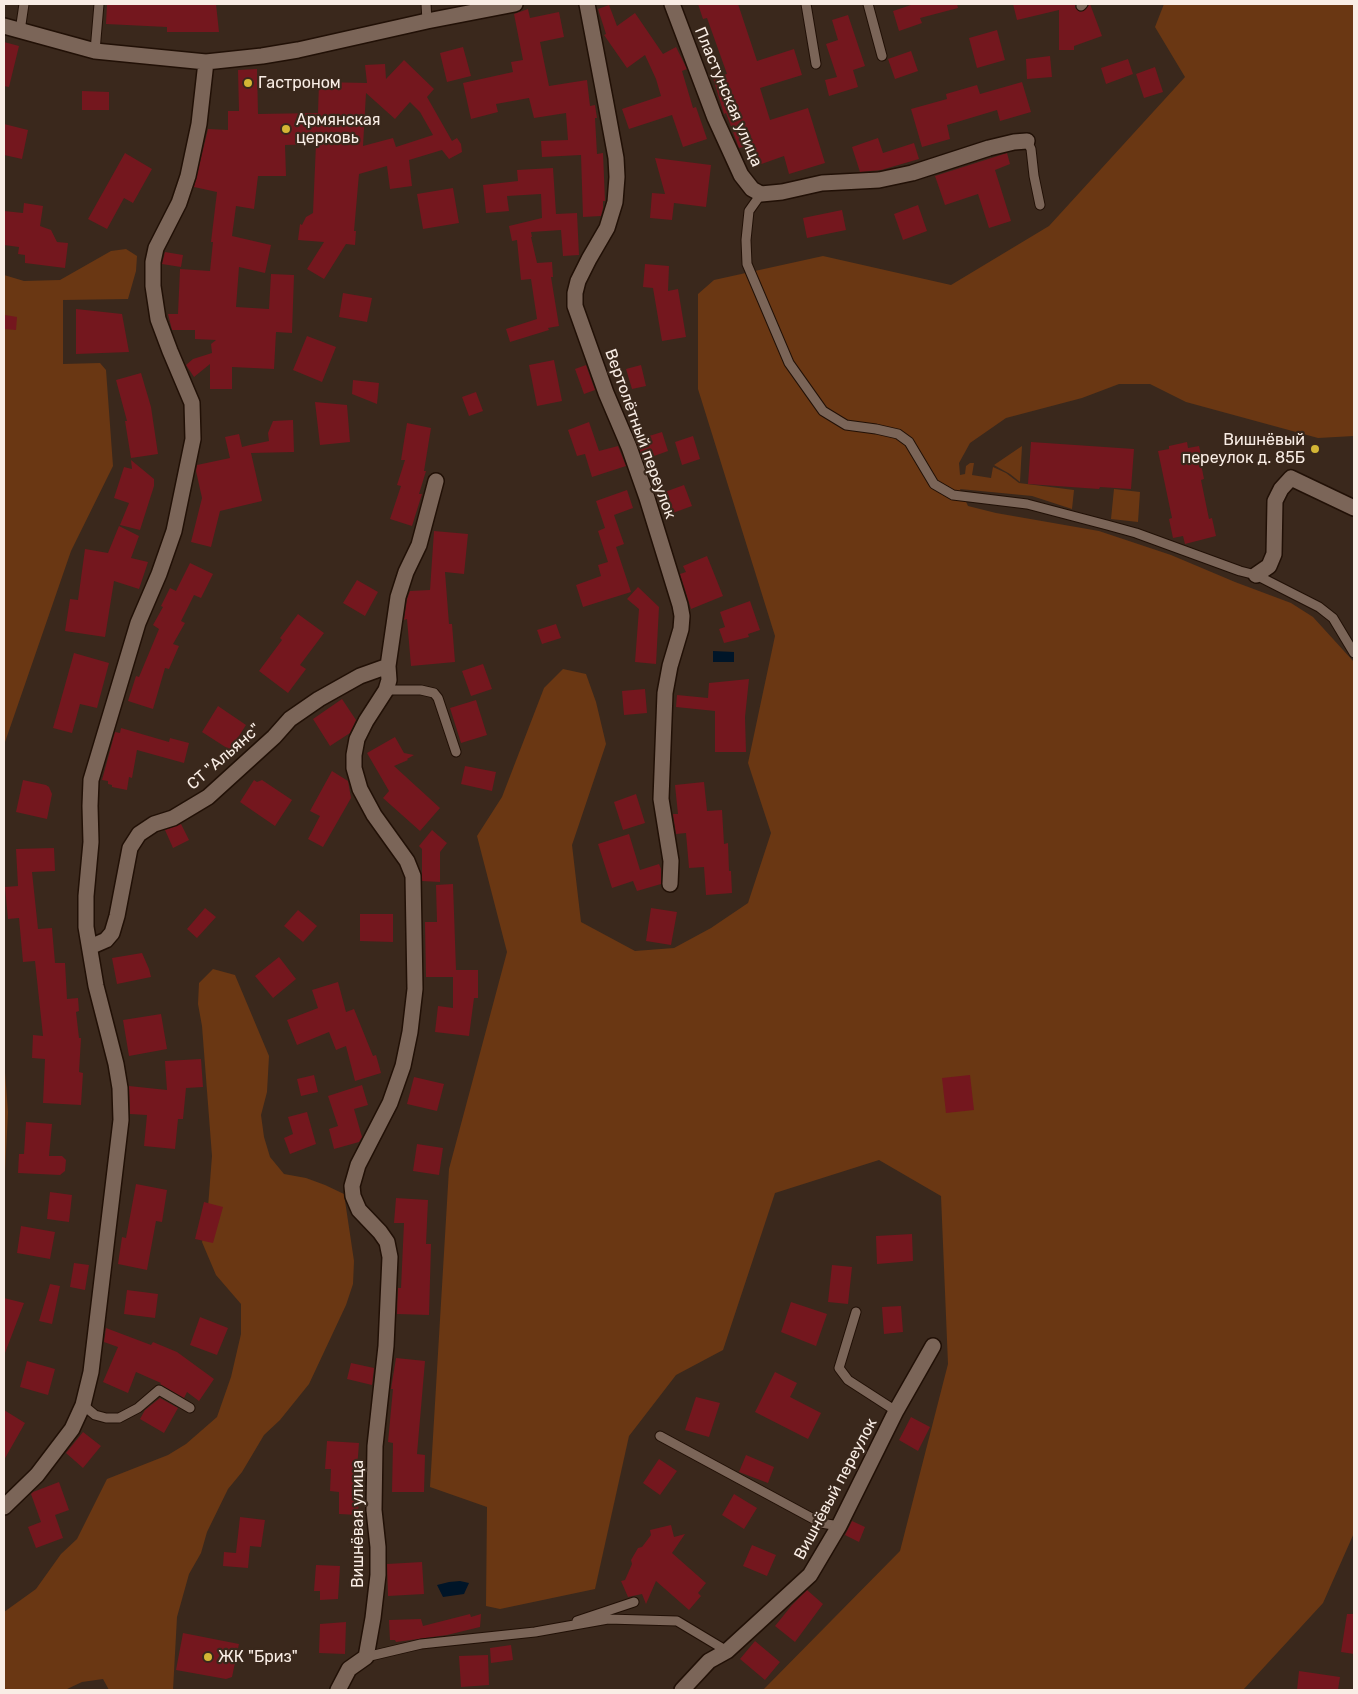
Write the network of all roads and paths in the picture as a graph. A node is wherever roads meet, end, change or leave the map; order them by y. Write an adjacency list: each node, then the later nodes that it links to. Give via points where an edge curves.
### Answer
1 (24, 4): 11 (lane)
2 (99, 4): 12 (lane)
3 (426, 4): 9 (lane)
4 (515, 4): 9 (street)
5 (587, 4): 26 (street, Вертолётный переулок, via 617,177 615,202 607,228 578,281 575,306 647,498 682,616 664,693 662,799 671,861)
6 (672, 4): 17 (street, Пластунская улица, via 715,118 741,175 752,189)
7 (806, 4): 15 (lane)
8 (868, 4): 13 (lane)
9 (427, 21): 14 (street, via 298,50)
10 (4, 26): 11 (street)
11 (20, 31): 12 (street)
12 (95, 51): 14 (street)
13 (882, 56)
14 (206, 62): 27 (street, via 199,124 188,176 153,262 158,319 192,403 193,439 174,531 138,623 92,780 86,896)
15 (816, 64)
16 (1027, 141): 17 (street, via 989,148 879,180 822,182); 18 (lane)
17 (761, 194): 21 (lane, via 749,211 747,264 789,363 823,411 846,425 898,434 909,442 934,484 953,495 1027,504 1136,533)
18 (1040, 205)
19 (436, 481): 23 (street, via 419,545 398,597)
20 (1354, 508): 21 (street, via 1291,478 1275,501 1274,554 1269,566)
21 (1256, 575): 22 (lane, via 1319,607 1333,618)
22 (1354, 652)
23 (388, 666): 24 (street); 27 (street, СТ "Альянс", via 360,676 319,699 290,719 208,797 139,834 130,848 112,933 106,940)
24 (386, 690): 25 (lane, via 434,692); 39 (street, Вишнёвая улица, via 357,739 354,768 360,789 374,815 407,861 413,876 415,989 403,1066 390,1103 358,1165 352,1186 359,1210 387,1242 390,1258 386,1346 376,1446 374,1510 378,1575)
25 (456, 752)
26 (670, 884)
27 (90, 947): 30 (street, via 96,986 116,1064 121,1120 91,1372)
28 (856, 1312): 32 (lane, via 839,1368 848,1380)
29 (933, 1346): 32 (street, Вишнёвый переулок)
30 (83, 1405): 31 (lane, via 95,1415 119,1418 138,1408 159,1390); 34 (street, via 72,1429 38,1475)
31 (190, 1408)
32 (896, 1410): 35 (street, Вишнёвый переулок)
33 (660, 1436): 35 (lane, via 821,1522)
34 (4, 1507)
35 (839, 1526): 38 (street, Вишнёвый переулок, via 810,1575)
36 (634, 1602): 37 (lane)
37 (548, 1630): 38 (lane, via 608,1620 677,1621); 39 (lane, via 422,1644)
38 (727, 1651): 41 (street, Вишнёвый переулок, via 709,1661)
39 (366, 1656): 40 (street, via 349,1669)
40 (338, 1690)
41 (682, 1690)

